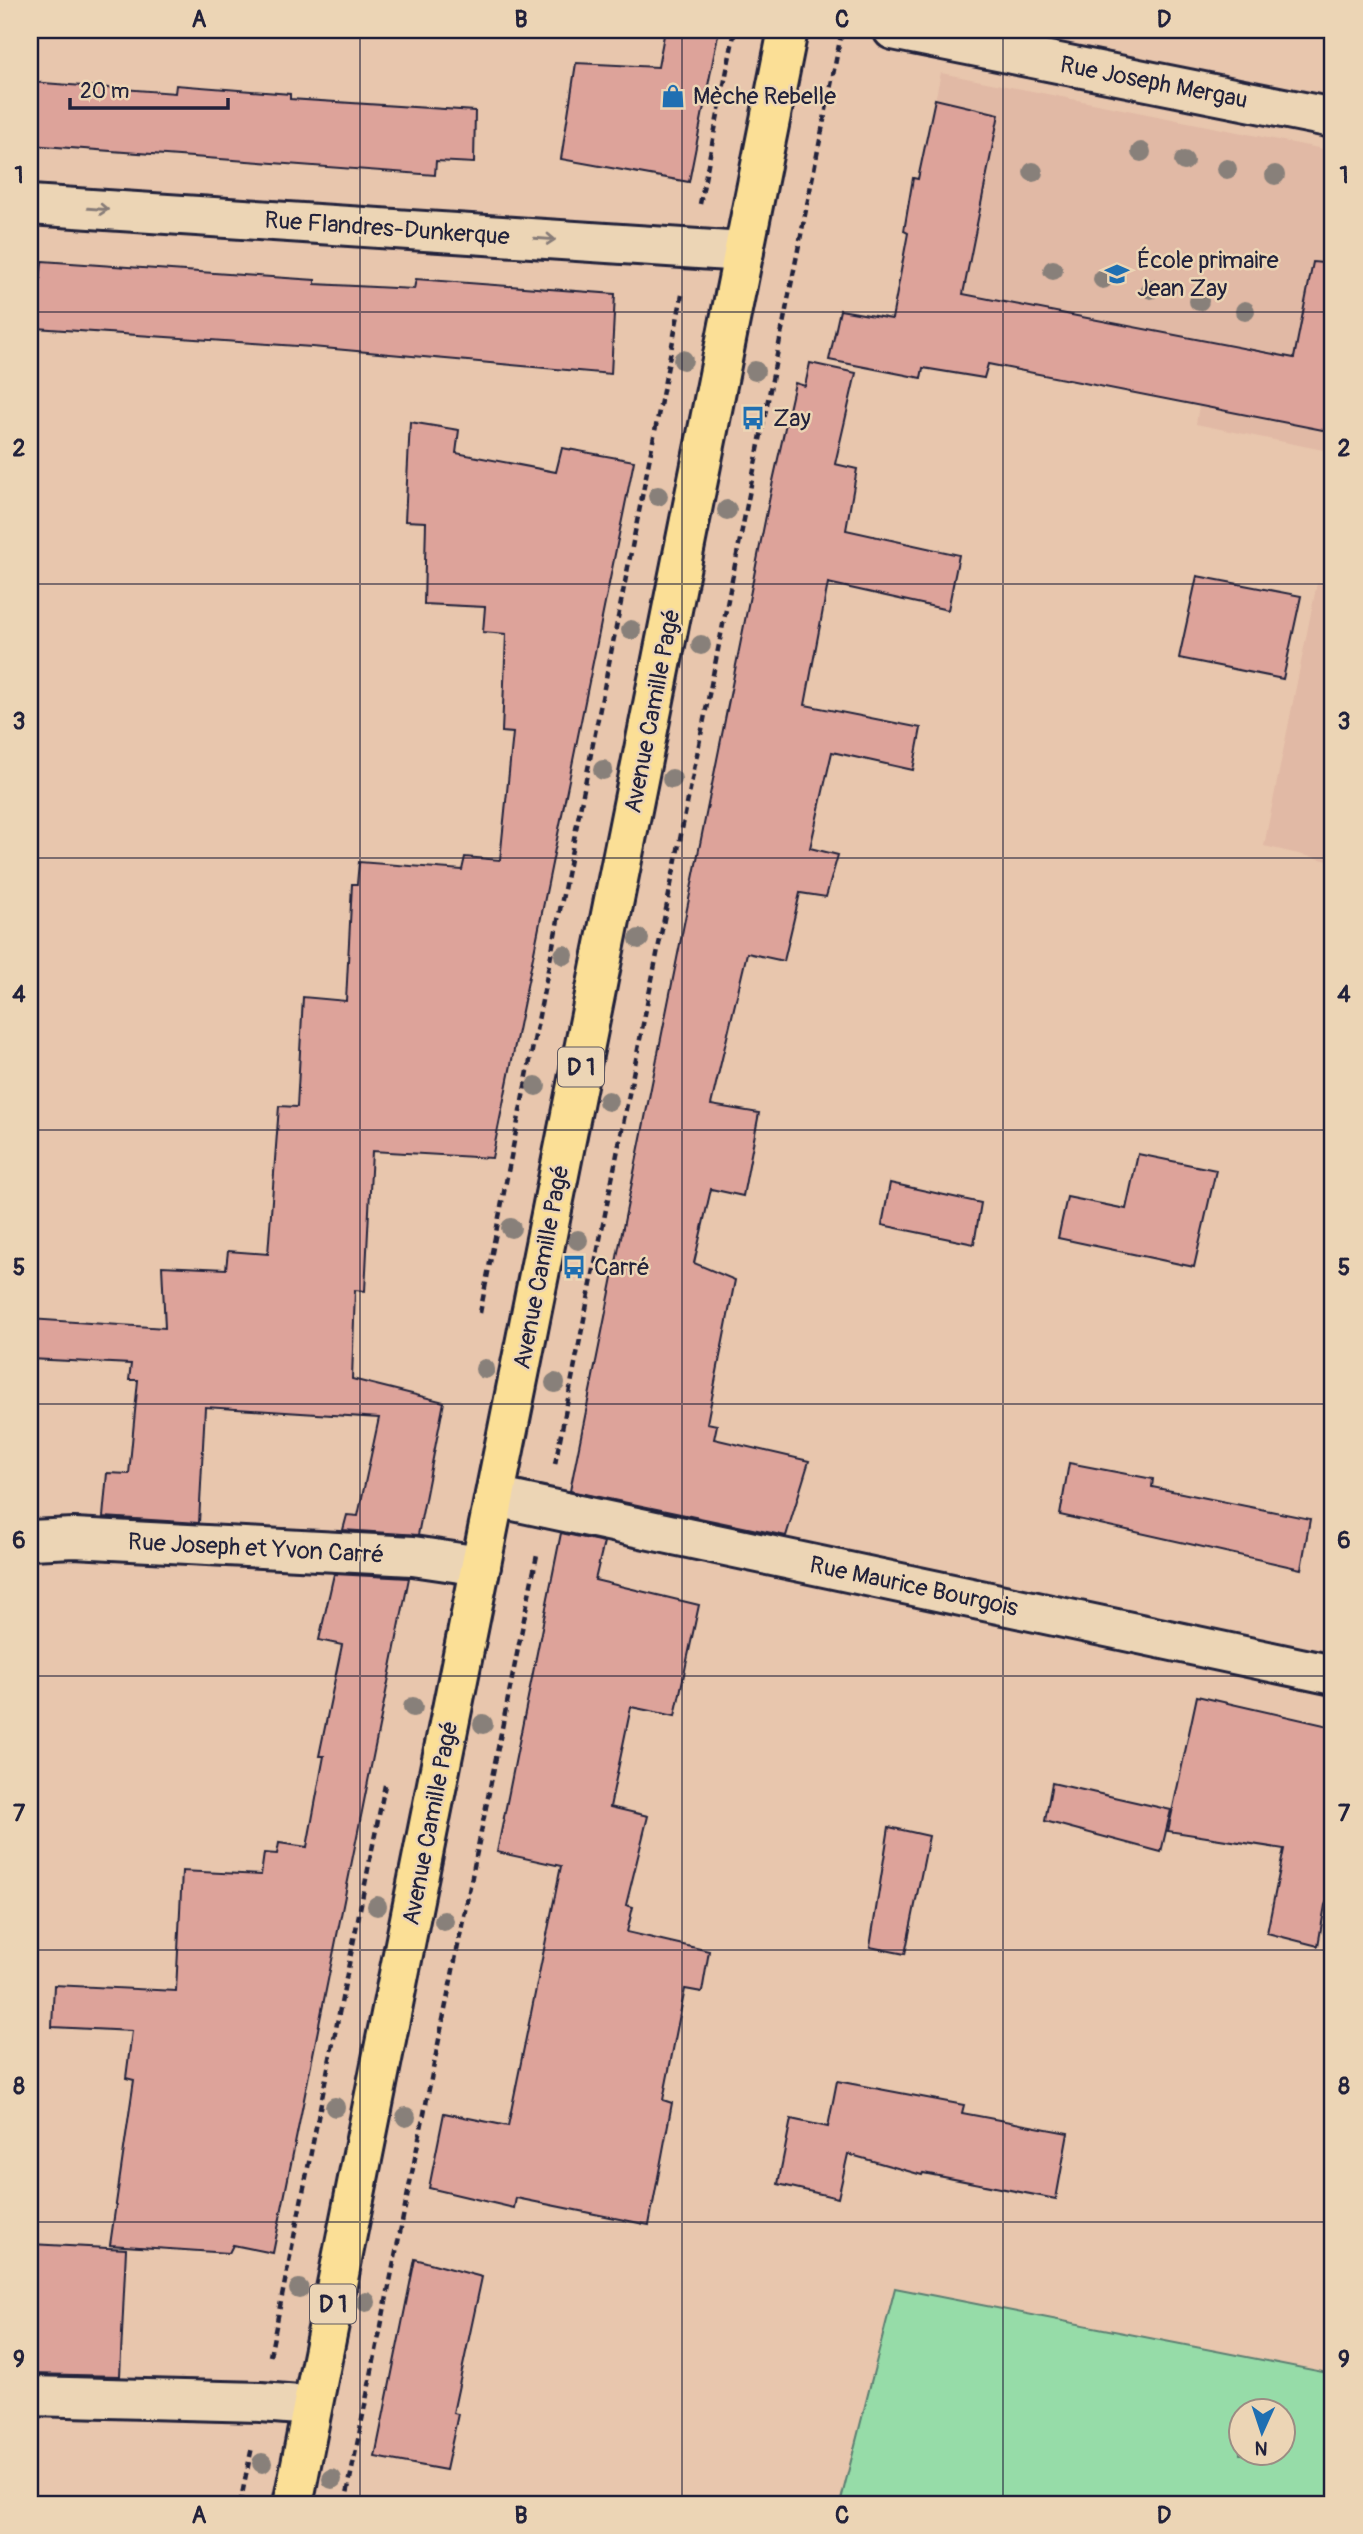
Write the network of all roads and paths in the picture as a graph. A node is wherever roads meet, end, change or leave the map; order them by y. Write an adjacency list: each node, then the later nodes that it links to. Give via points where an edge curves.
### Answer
1 (735, 30): 7 (path)
2 (788, 30): 8 (main road, Avenue Camille Pagé / D 1)
3 (842, 30): 11 (path)
4 (893, 30): 5 (street, Rue Joseph Mergau)
5 (1333, 118)
6 (30, 205): 7 (street, Rue Flandres-Dunkerque, one-way to 7)
7 (691, 248): 8 (street, Rue Flandres-Dunkerque); 9 (path)
8 (744, 252): 10 (main road, Avenue Camille Pagé / D 1)
9 (477, 1327)
10 (495, 1497): 11 (street, Rue Maurice Bourgois); 13 (main road, Avenue Camille Pagé / D 1)
11 (546, 1508): 14 (street, Rue Maurice Bourgois); 21 (path)
12 (30, 1540): 13 (street, Rue Joseph et Yvon Carré, via 74,1538 400,1555)
13 (481, 1566): 18 (main road, Avenue Camille Pagé / D 1)
14 (1333, 1675)
15 (387, 1776): 17 (path)
16 (30, 2396): 17 (street)
17 (261, 2402): 18 (street); 19 (path)
18 (313, 2406): 20 (main road, Avenue Camille Pagé / D 1)
19 (240, 2504)
20 (293, 2504)
21 (345, 2504)

